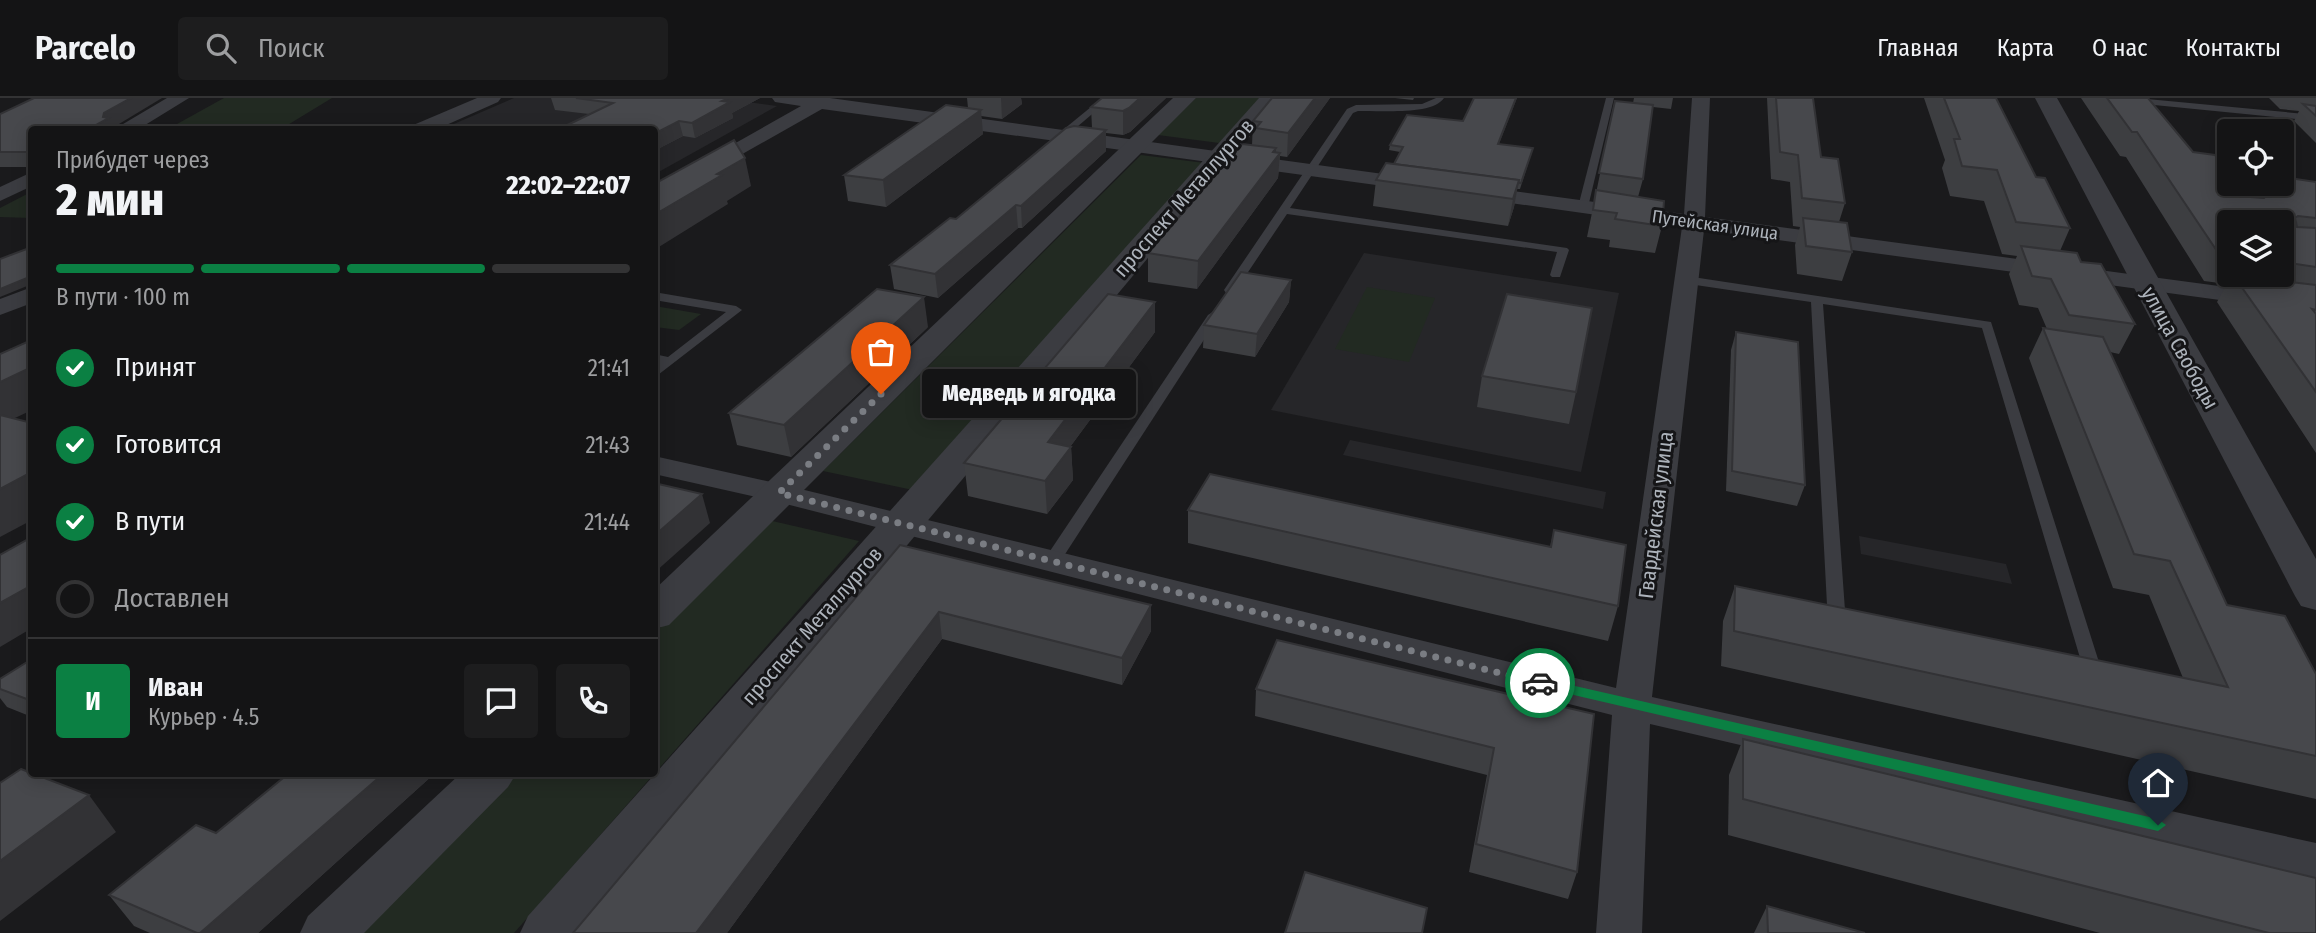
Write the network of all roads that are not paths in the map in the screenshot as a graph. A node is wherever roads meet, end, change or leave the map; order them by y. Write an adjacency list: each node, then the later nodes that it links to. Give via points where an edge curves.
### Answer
1 (180, 98): 15 (street)
2 (492, 98): 16 (street)
3 (782, 98): 11 (street, Путейская улица)
4 (1107, 98): 17 (lane)
5 (1185, 98): 18 (street)
6 (1270, 98): 19 (street, проспект Металлургов)
7 (1440, 98): 20 (lane, via 1423,107 1350,111)
8 (1611, 98): 24 (lane)
9 (1701, 98): 26 (street, Гвардейская улица)
10 (2046, 98): 29 (street, улица Свободы)
11 (823, 100): 17 (street, Путейская улица); 23 (street)
12 (2145, 100): 13 (lane); 14 (lane)
13 (2155, 112)
14 (2316, 118)
15 (129, 126)
16 (427, 126)
17 (1061, 136): 18 (street, Путейская улица)
18 (1136, 145): 19 (street, Путейская улица); 40 (street)
19 (1218, 156): 20 (street, Путейская улица); 41 (street, проспект Металлургов)
20 (1310, 170): 24 (street, Путейская улица); 25 (lane)
21 (28, 180): 22 (street)
22 (0, 195)
23 (658, 196)
24 (1583, 207): 26 (street, Путейская улица)
25 (1283, 210): 27 (lane, via 1563,250); 42 (lane)
26 (1694, 222): 28 (street, Гвардейская улица); 29 (street, Путейская улица)
27 (1556, 275)
28 (1686, 280): 32 (lane); 47 (street, Гвардейская улица)
29 (2144, 284): 33 (street, Путейская улица); 43 (street, улица Свободы)
30 (28, 296): 34 (street)
31 (658, 297): 37 (lane, via 736,310)
32 (1817, 299): 45 (lane, via 1836,624); 46 (lane, via 1987,325 2095,681)
33 (2316, 306)
34 (0, 310): 35 (street)
35 (28, 319)
36 (658, 359): 37 (lane)
37 (671, 361): 38 (lane)
38 (658, 371)
39 (658, 466): 40 (street)
40 (779, 493): 41 (street); 44 (street)
41 (900, 524): 42 (street); 51 (street, проспект Металлургов)
42 (1052, 561): 47 (street)
43 (2316, 596)
44 (658, 611)
45 (1849, 627)
46 (2082, 678)
47 (1632, 706): 49 (street); 52 (street, Гвардейская улица)
48 (488, 777): 50 (street)
49 (2316, 861)
50 (328, 933)
51 (548, 933)
52 (1619, 933)

